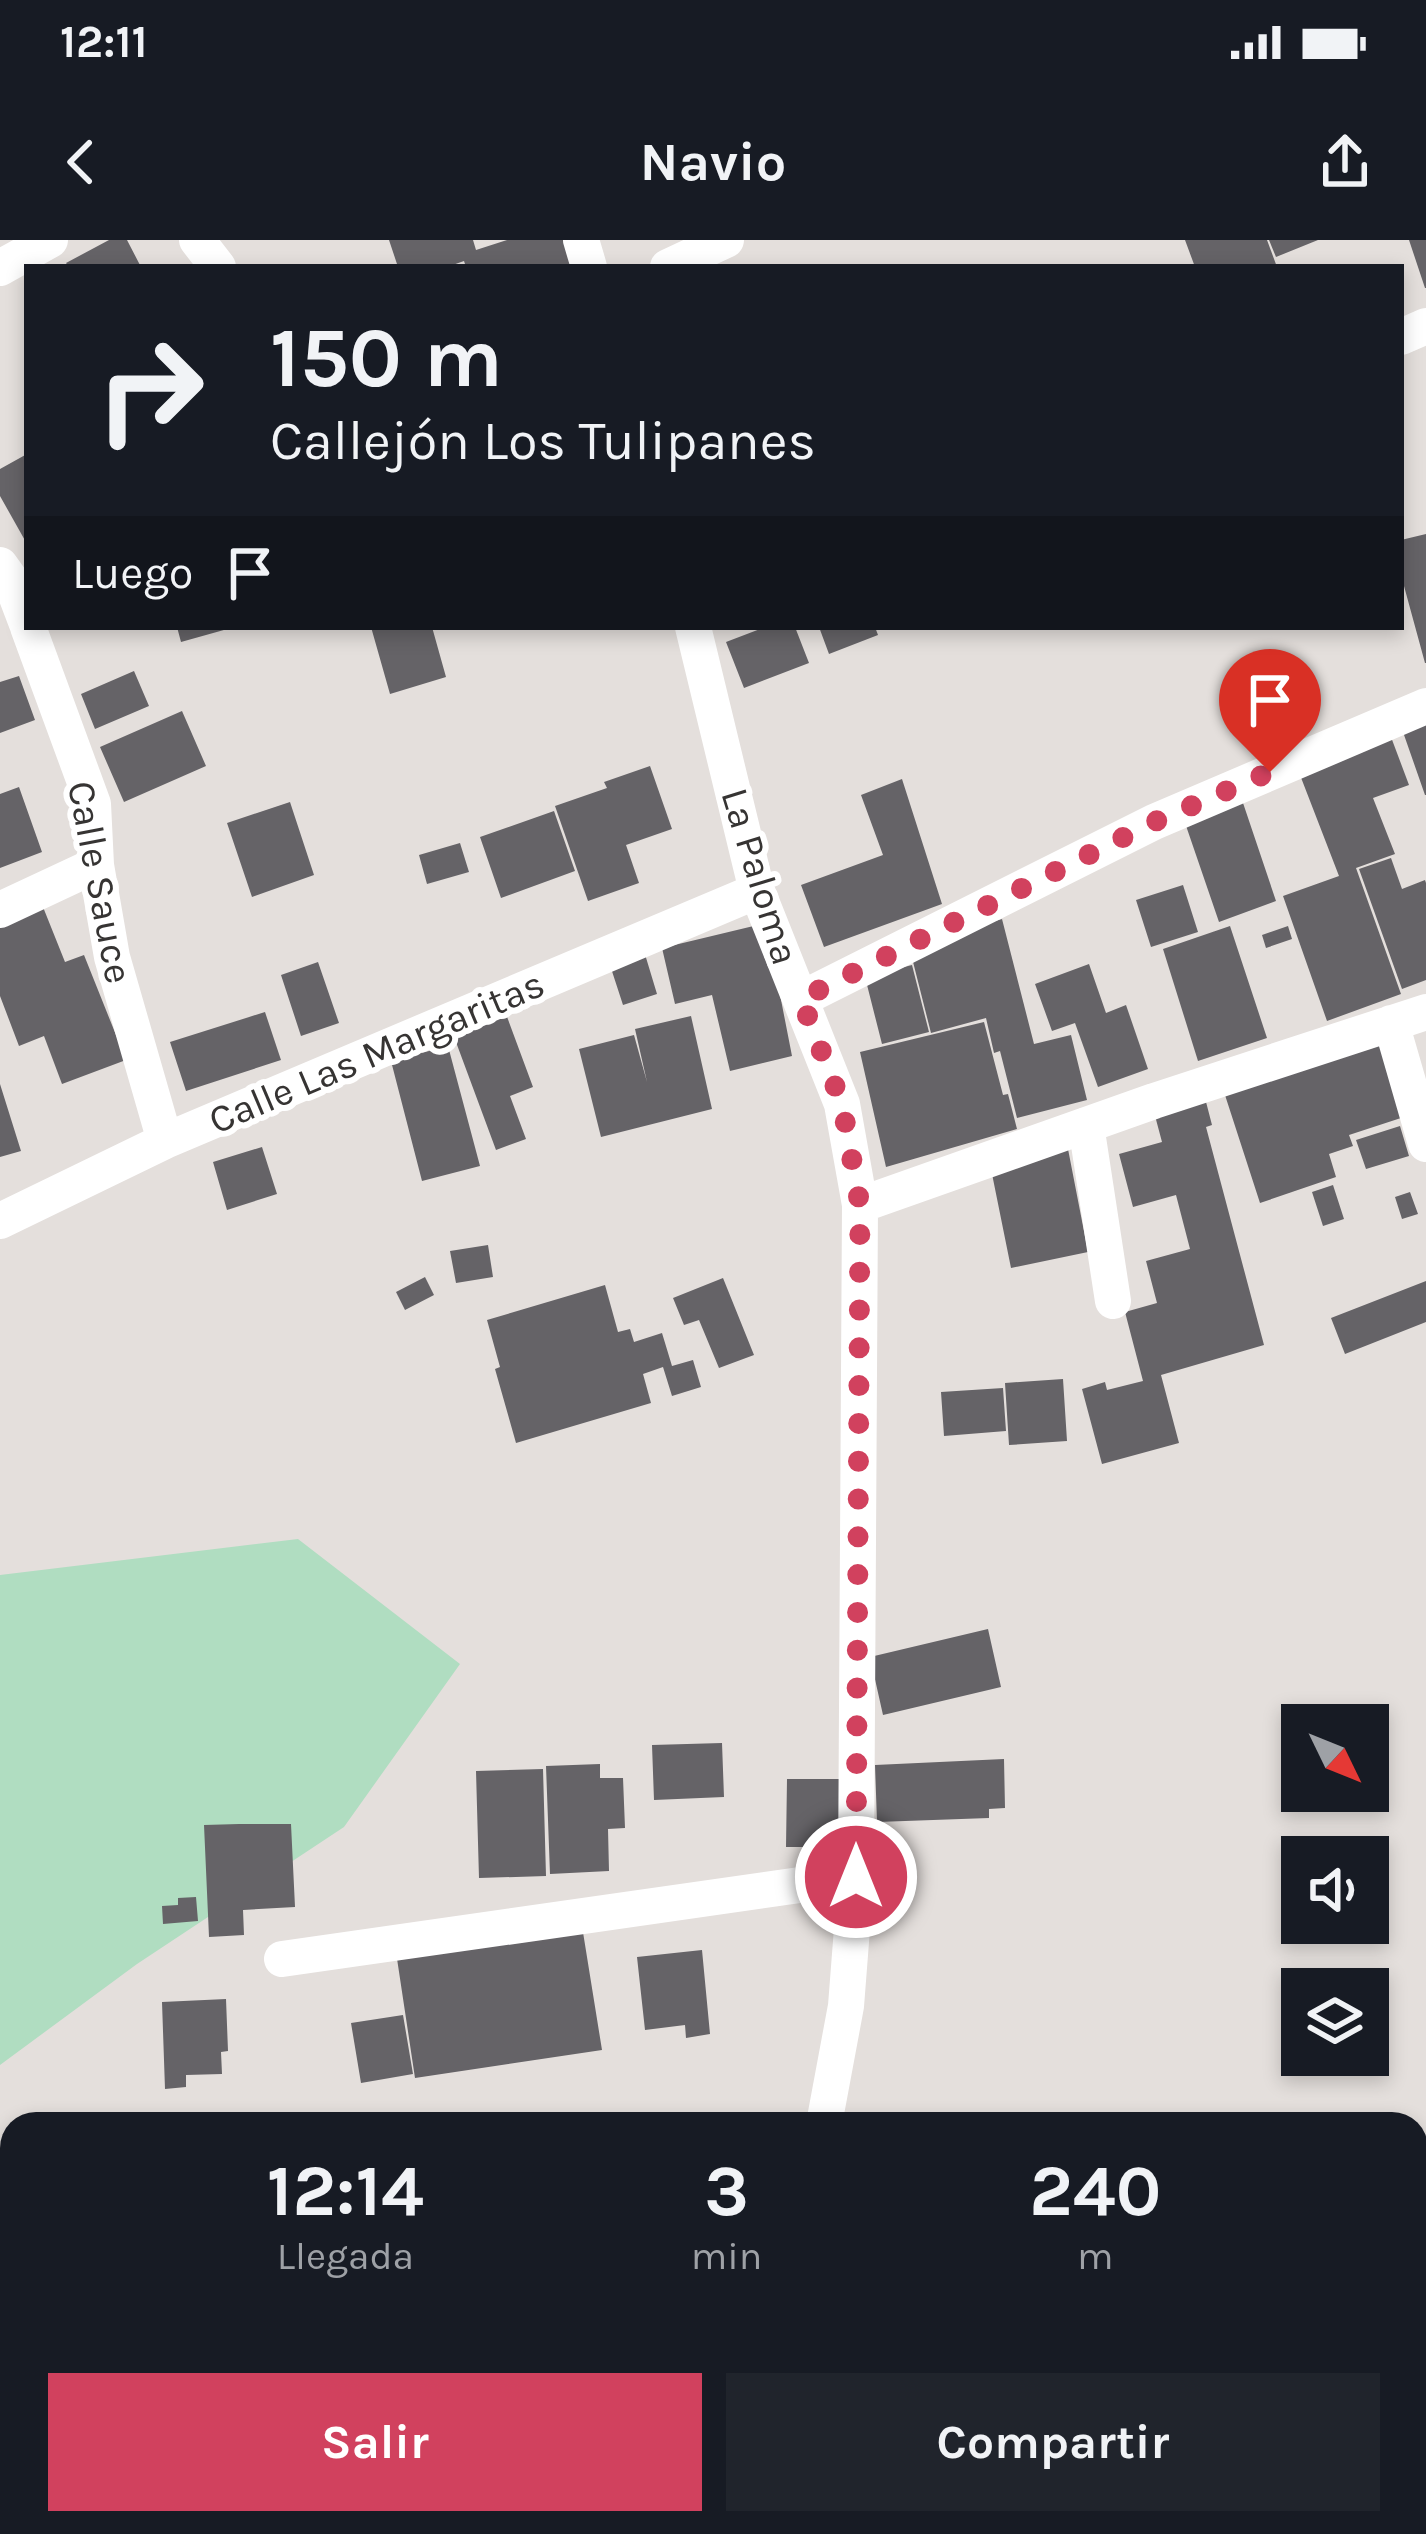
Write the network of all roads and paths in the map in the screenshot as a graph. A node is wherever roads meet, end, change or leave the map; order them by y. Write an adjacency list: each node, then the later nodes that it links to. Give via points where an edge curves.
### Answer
1 (50, 240): 6 (street)
2 (197, 240): 4 (street)
3 (726, 240): 5 (street)
4 (216, 264)
5 (674, 264)
6 (0, 268)
7 (9, 575): 8 (street, Calle Sauce)
8 (24, 618)
9 (28, 630): 12 (street, Calle Sauce, via 93,804)
10 (697, 630): 13 (street, La Paloma)
11 (1426, 706): 15 (street, via 1154,822)
12 (96, 865): 14 (street); 19 (street, Calle Sauce, via 112,957)
13 (757, 891): 15 (street, La Paloma); 19 (street, Calle Las Margaritas)
14 (0, 910)
15 (801, 999): 21 (street, La Paloma, via 842,1104)
16 (1426, 1012): 17 (street)
17 (1391, 1023): 18 (street); 20 (street)
18 (1086, 1125): 21 (street); 23 (street)
19 (165, 1141): 22 (street, Calle Las Margaritas)
20 (1426, 1144)
21 (860, 1205): 24 (street, La Paloma)
22 (0, 1221)
23 (1113, 1300)
24 (856, 1877): 25 (street); 26 (street, La Paloma, via 846,2006)
25 (282, 1958)
26 (826, 2112)

